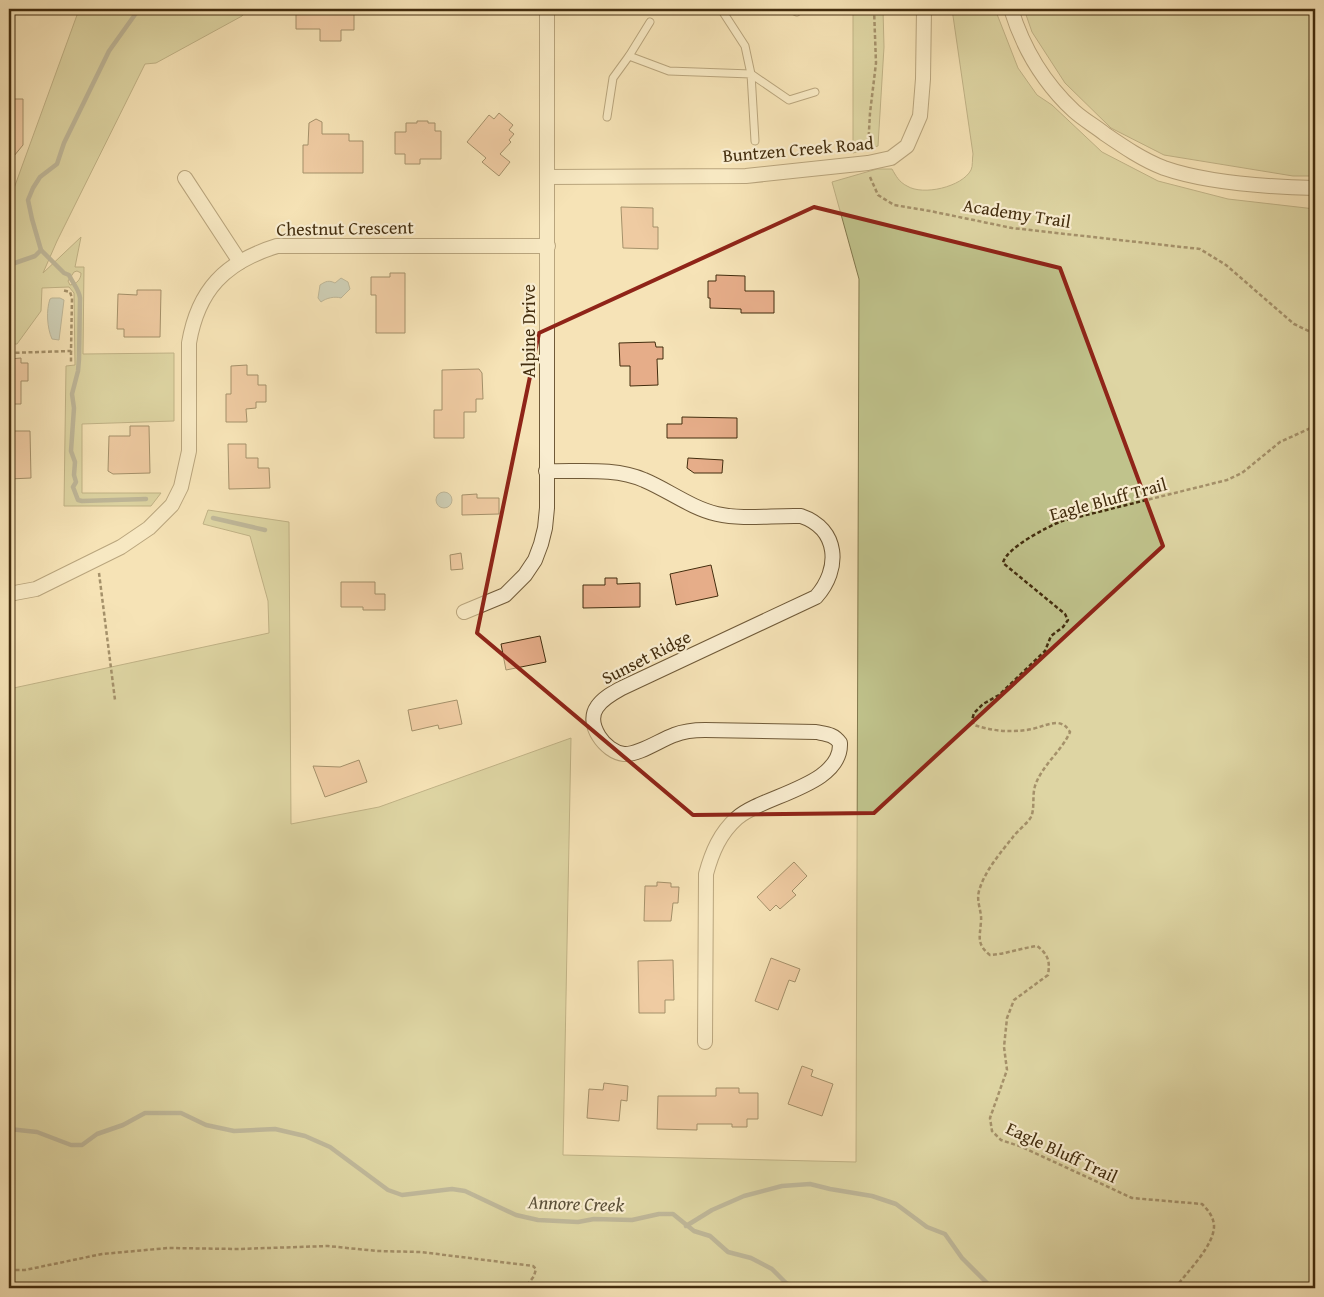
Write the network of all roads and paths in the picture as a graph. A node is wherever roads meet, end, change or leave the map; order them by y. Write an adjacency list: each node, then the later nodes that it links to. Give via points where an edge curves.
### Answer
1 (547, 9): 15 (street, Alpine Drive)
2 (721, 9): 10 (lane, via 745,46)
3 (790, 9): 4 (lane, via 797,12)
4 (801, 9)
5 (874, 9): 14 (path, Academy Trail, via 876,63)
6 (924, 9): 14 (street, Buntzen Creek Road, via 922,105 917,127 900,153)
7 (1011, 9): 17 (street, via 1024,45 1044,77 1075,112 1130,151 1165,168 1189,174 1249,184)
8 (650, 22): 9 (lane)
9 (629, 56): 10 (lane, via 669,70); 12 (lane, via 614,78)
10 (751, 74): 11 (lane, via 789,100); 13 (lane)
11 (815, 92)
12 (607, 117)
13 (755, 141)
14 (868, 163): 15 (street, Buntzen Creek Road, via 746,176); 21 (path, Academy Trail, via 870,180 878,195 894,205 1012,228 1200,249 1226,265 1294,324)
15 (547, 177): 18 (street, Alpine Drive)
16 (185, 178): 19 (street)
17 (1315, 188)
18 (548, 246): 19 (street, Chestnut Crescent, via 286,245 260,251); 26 (street, Alpine Drive)
19 (240, 262): 28 (street, Chestnut Crescent, via 212,286 197,310 192,326 189,343 189,451 181,487 172,506 149,528 121,547 36,589)
20 (62, 290): 22 (path, via 70,292 72,298)
21 (1315, 334)
22 (71, 351): 23 (path); 24 (path)
23 (9, 352)
24 (71, 363)
25 (1315, 426): 34 (path, Eagle Bluff Trail, via 1280,442 1242,473 1227,480 1062,521 1011,550 1003,563 1065,614 1068,620 1051,636 1044,651 1000,695 982,704 972,720 974,725 996,731 1031,730 1060,723 1070,732 1044,768 1035,787 1031,817 989,870 978,892 982,948 990,955 1004,955 1037,946 1046,953 1050,964 1048,975 1014,1000 1007,1018 1004,1047 1007,1070 990,1118 992,1132 1001,1140 1132,1198 1202,1204 1214,1224 1212,1238)
26 (546, 471): 29 (street, Alpine Drive, via 545,528 535,560 525,576 505,595); 31 (street, Sunset Ridge, via 629,475 696,506 729,516 801,516 820,526 830,542 830,572 825,587 816,597 622,688 602,700 596,708 594,724 598,735 621,754 638,751 689,731 816,732 828,734 840,743 834,764 815,780 738,817 726,829 711,855 706,874)
27 (98, 569): 30 (path)
28 (9, 594)
29 (464, 612)
30 (115, 700)
31 (705, 1042)
32 (9, 1270): 33 (path, via 25,1270 102,1254 168,1248 328,1246 421,1252 533,1266 536,1268 534,1276)
33 (525, 1288)
34 (1175, 1288)

